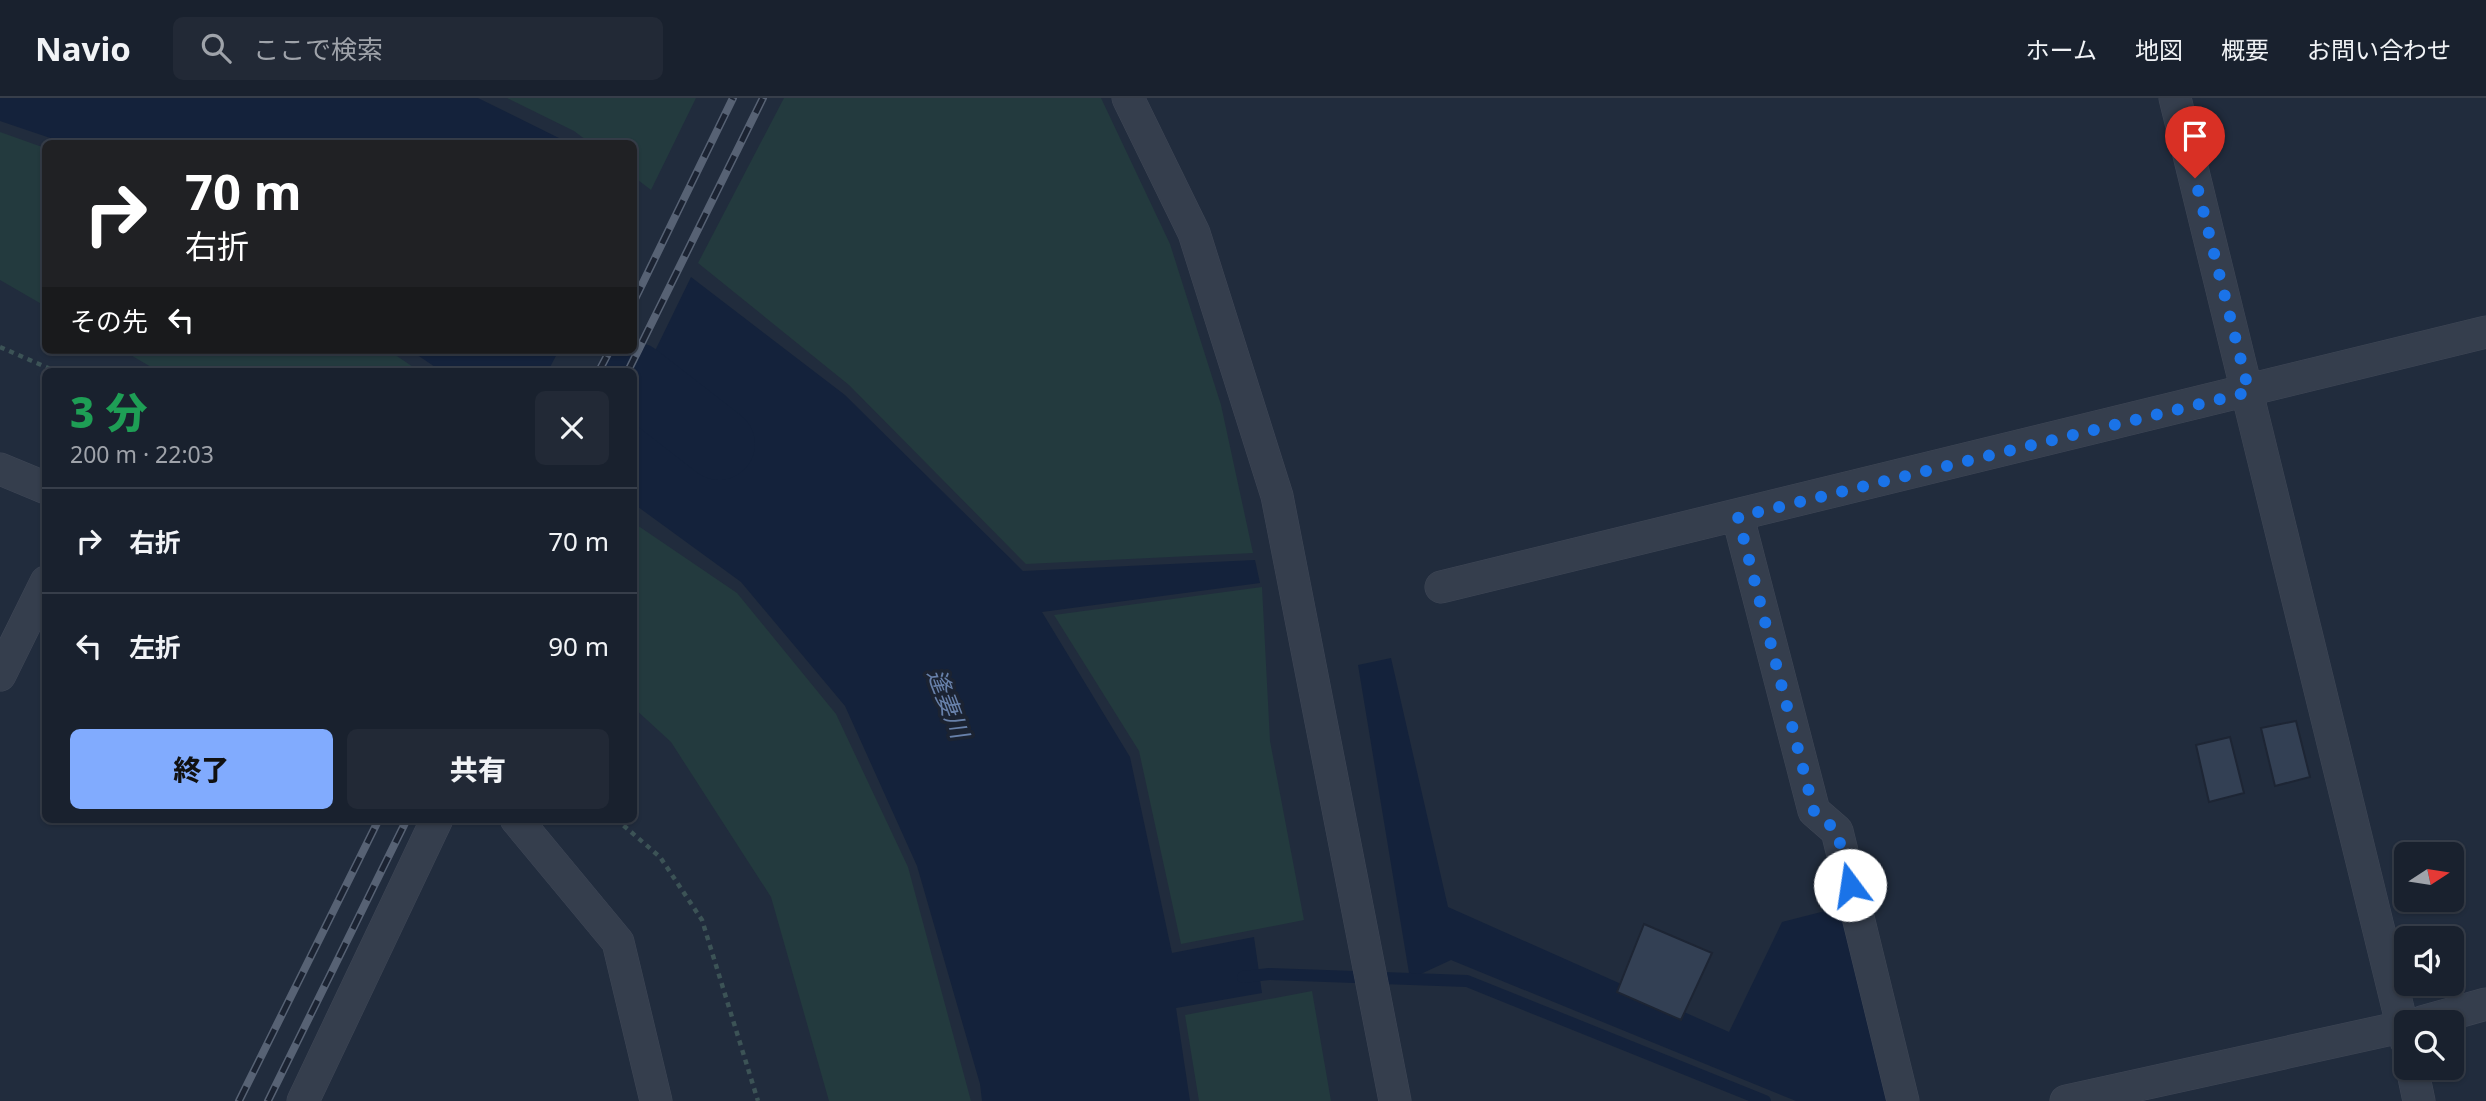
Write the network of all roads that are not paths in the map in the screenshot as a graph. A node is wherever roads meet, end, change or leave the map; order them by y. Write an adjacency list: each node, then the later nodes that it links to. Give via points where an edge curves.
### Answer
1 (1128, 98): 20 (street, via 1194,233 1277,496)
2 (2175, 98): 4 (street)
3 (2486, 332): 4 (street)
4 (2249, 392): 7 (street); 14 (street)
5 (0, 469): 6 (street)
6 (42, 486)
7 (1738, 517): 8 (street); 21 (street, via 1814,811 1837,831)
8 (1441, 587)
9 (42, 590): 10 (street)
10 (0, 675)
11 (435, 823): 18 (street)
12 (519, 823): 19 (street, via 618,942)
13 (2486, 1004): 15 (street)
14 (2404, 1010)
15 (2464, 1011)
16 (2394, 1032): 22 (street)
17 (2415, 1080): 23 (street)
18 (303, 1101)
19 (656, 1101)
20 (1395, 1101)
21 (1903, 1101)
22 (2066, 1101)
23 (2419, 1101)

